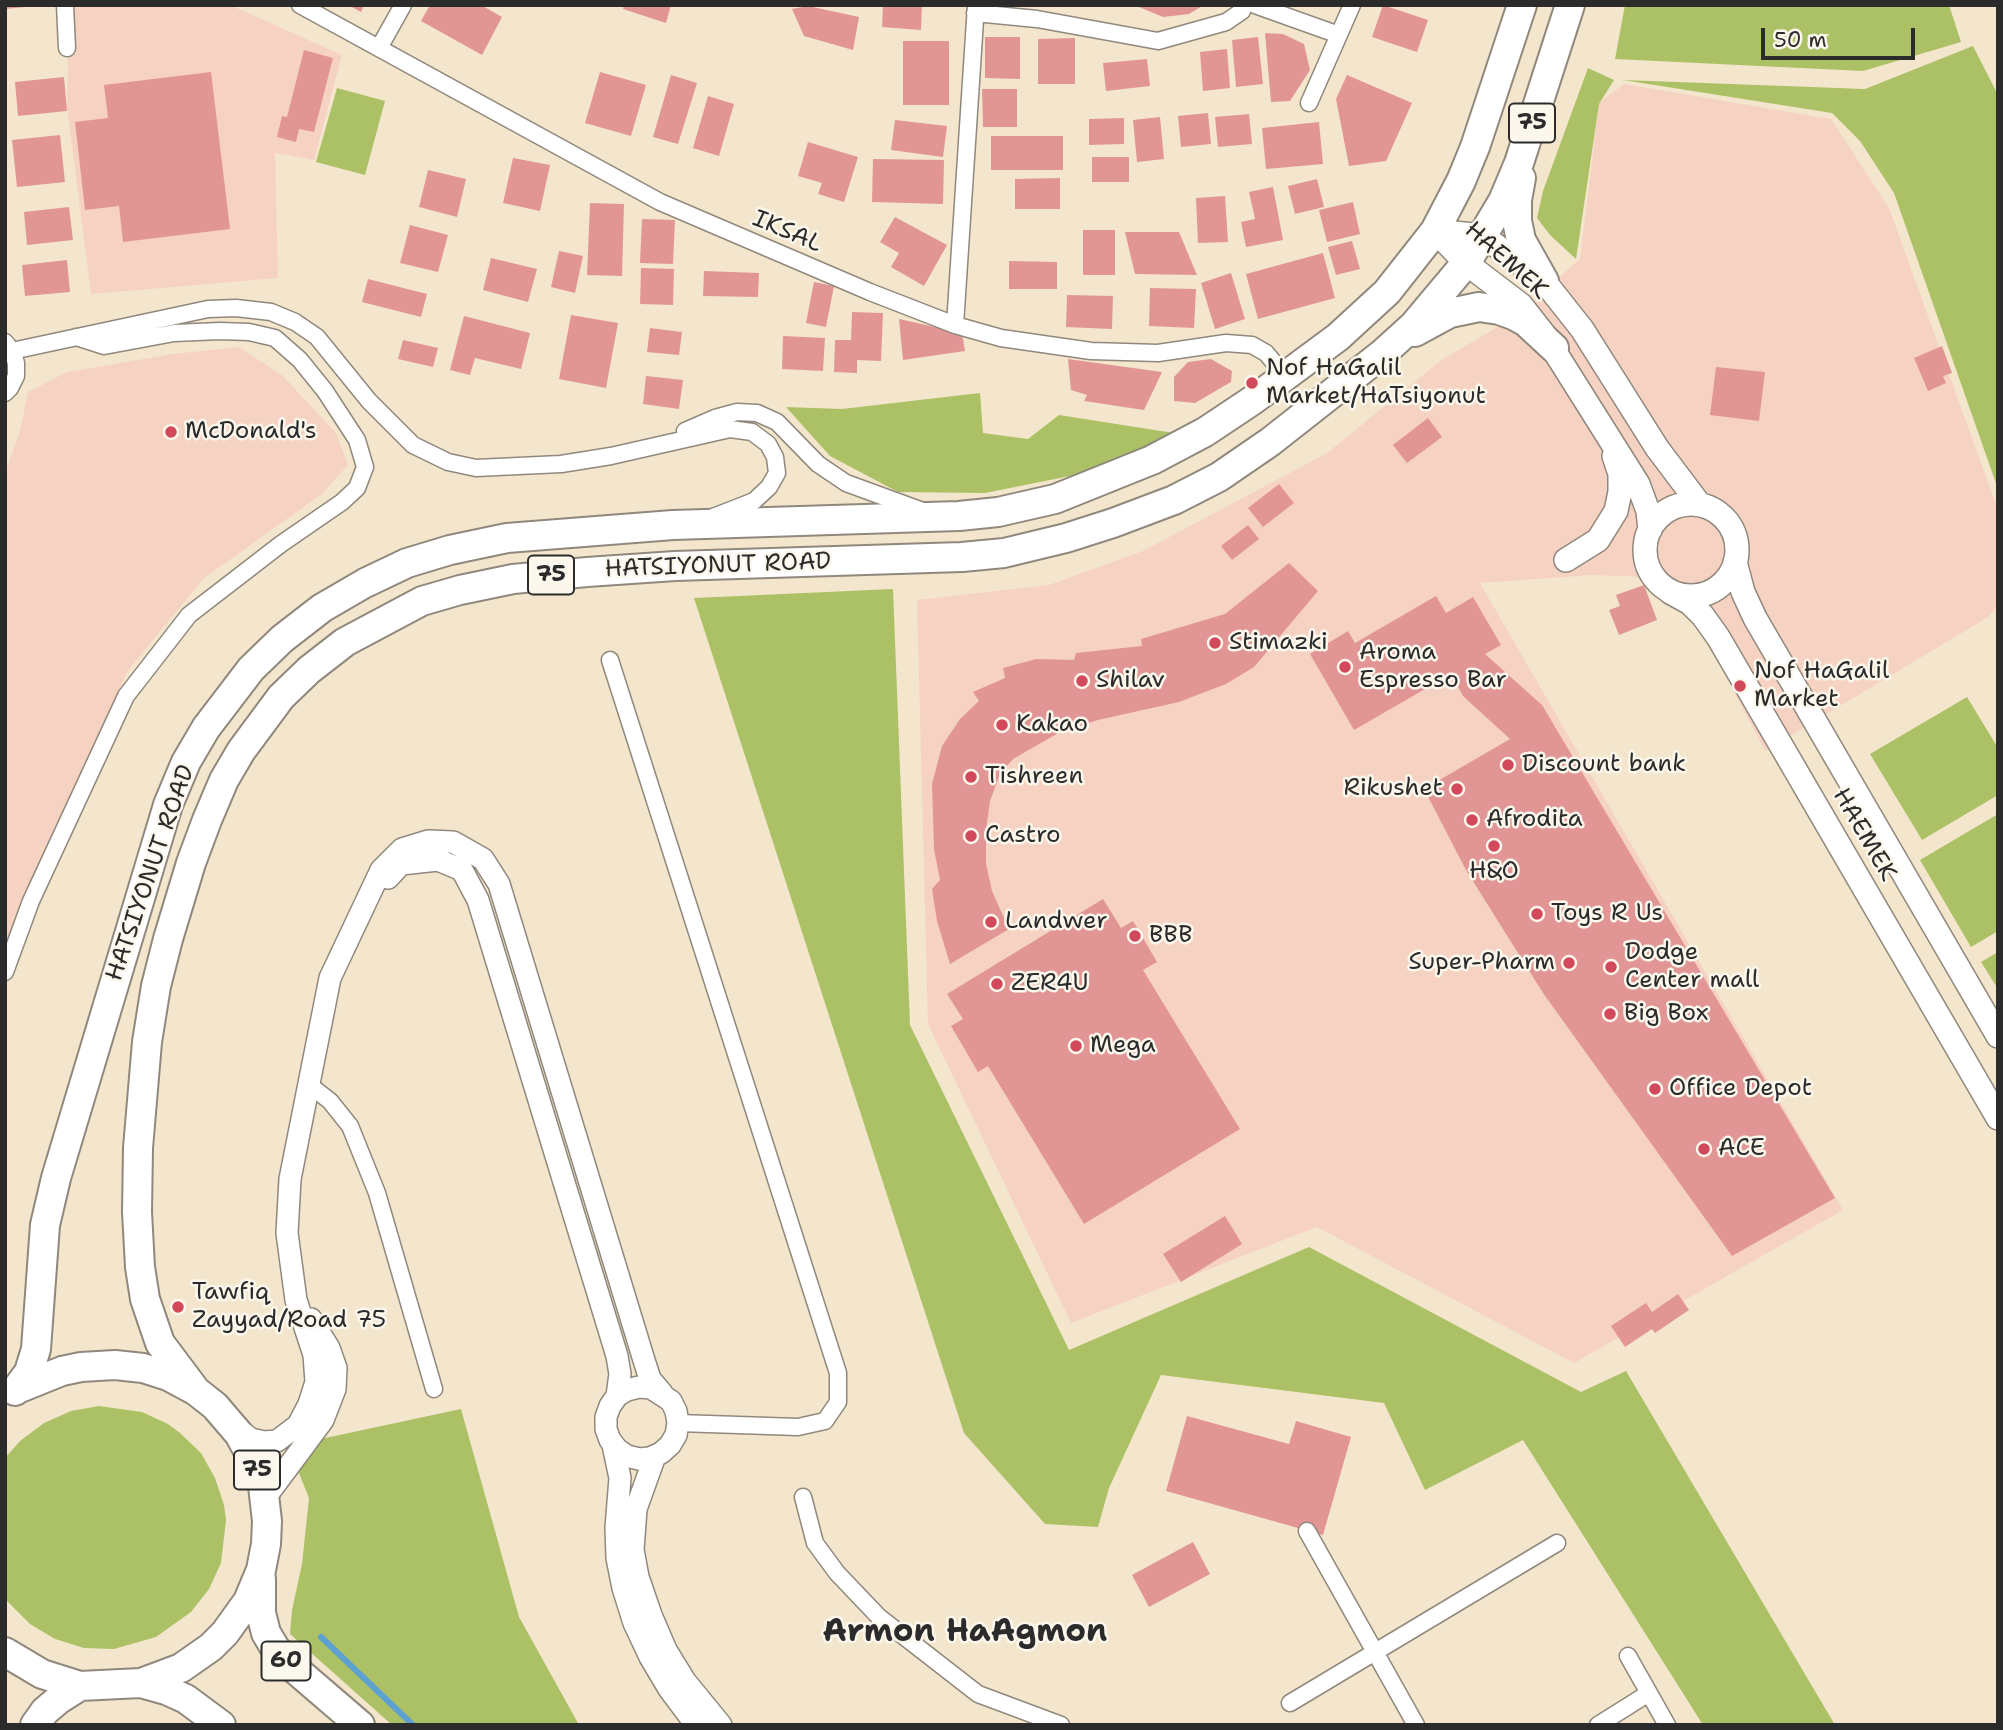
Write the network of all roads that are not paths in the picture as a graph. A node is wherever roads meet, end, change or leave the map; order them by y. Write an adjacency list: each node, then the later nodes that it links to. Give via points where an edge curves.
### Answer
1 (65, 5): 11 (street)
2 (300, 5): 12 (street, IKSAL)
3 (403, 5): 12 (street)
4 (1244, 5): 9 (street, via 1226,22 1158,41)
5 (1255, 5): 10 (street)
6 (1352, 5): 10 (street)
7 (1522, 5): 15 (highway, 75, via 1475,147)
8 (1570, 5): 14 (highway, 75)
9 (976, 9): 19 (street)
10 (1339, 35): 13 (street)
11 (67, 48)
12 (379, 48): 19 (street, IKSAL, via 660,202)
13 (1309, 103)
14 (1534, 120): 16 (highway, 75, via 1503,201); 18 (highway, via 1517,221 1521,240)
15 (1435, 231): 16 (main road, HAEMEK); 17 (main road, HAEMEK); 24 (highway, HATSIYONUT ROAD / 75, via 1387,292)
16 (1483, 236): 17 (highway, HATSIYONUT ROAD / 75); 18 (main road, HAEMEK)
17 (1466, 263): 21 (highway, HATSIYONUT ROAD / 75); 23 (main road, HAEMEK, via 1521,305)
18 (1544, 281): 28 (main road, HAEMEK, via 1571,313 1657,448)
19 (955, 324): 24 (street, IKSAL, via 1001,338 1091,351 1158,353 1226,342 1252,345 1266,353)
20 (76, 337): 22 (street); 27 (street, via 208,309 271,312 317,337 369,401 413,445 448,462 514,468); 37 (street, via 104,346 185,332 249,332 275,338 325,391 358,440 365,467 357,488 342,502 189,615 126,696 31,901)
21 (1394, 343): 23 (highway, via 1450,313 1479,307 1520,319); 43 (highway, HATSIYONUT ROAD / 75, via 1339,390 1219,477 1174,499 1066,538 1004,553 962,557 674,566 513,579 422,601 345,642 309,670 261,721 224,780 191,863 156,986 141,1087 140,1267 160,1343)
22 (9, 346): 25 (street, via 16,376)
23 (1553, 348): 26 (main road, HAEMEK)
24 (1286, 377): 29 (highway, HATSIYONUT ROAD / 75, via 1205,432 1104,481 1055,499 998,512)
25 (5, 393)
26 (1607, 433): 31 (main road, HAEMEK, via 1645,498); 32 (main road, via 1620,474 1616,511 1598,540)
27 (645, 449): 29 (street, via 715,418 757,413 777,422 818,464 846,483); 30 (street, via 730,429 752,432 768,444 777,473 769,487 754,501)
28 (1700, 505): 31 (main road, via 1669,509 1656,518); 33 (main road, via 1724,516 1733,530)
29 (941, 517): 30 (highway, HATSIYONUT ROAD / 75)
30 (696, 524): 45 (highway, HATSIYONUT ROAD / 75, via 507,538 407,563 322,608 251,668 228,696 186,762 169,805 101,1023 45,1225 36,1349 29,1372)
31 (1650, 530): 34 (main road, via 1644,553 1647,568)
32 (1566, 560)
33 (1735, 562): 34 (main road, via 1725,581 1712,591 1685,596); 38 (main road, HAEMEK, via 1755,618)
34 (1670, 592): 40 (main road, HAEMEK, via 1690,603 1718,637)
35 (610, 660): 48 (street, via 838,1373 838,1402 825,1421 797,1427)
36 (370, 897): 39 (street, via 330,978); 44 (street, via 381,870 402,849 428,841 453,842 484,859 499,884 650,1379); 46 (street, via 401,863 438,860 461,870 478,900 617,1356)
37 (5, 972)
38 (1998, 1035)
39 (308, 1084): 41 (street, via 290,1179 286,1233); 42 (street, via 330,1101 350,1126 377,1193)
40 (1998, 1118)
41 (296, 1300): 47 (street, via 314,1355 316,1382 298,1425 276,1441 264,1442 251,1439); 52 (street, via 329,1348 336,1368 335,1389 323,1420)
42 (434, 1389)
43 (196, 1391): 45 (highway, 75, via 156,1372 115,1365 62,1371); 47 (highway, 75)
44 (662, 1393): 46 (street, via 639,1387); 48 (street, via 671,1401)
45 (10, 1395)
46 (617, 1396): 49 (street, via 606,1417)
47 (231, 1423): 52 (highway, 75, via 255,1463)
48 (678, 1423): 50 (street, via 670,1445)
49 (613, 1445): 50 (street, via 627,1456); 66 (street, via 620,1478 616,1528 623,1588 650,1657)
50 (655, 1456): 67 (street, via 636,1509 633,1550 638,1577 666,1650)
51 (803, 1497): 68 (street, via 815,1543 879,1617 978,1693)
52 (265, 1499): 55 (highway, 75, via 266,1544)
53 (1307, 1531): 57 (street)
54 (1557, 1543): 57 (street)
55 (261, 1570): 59 (highway, 75, via 240,1614 211,1647 181,1668); 65 (highway, 60, via 261,1613 275,1648)
56 (5, 1652): 60 (highway, 75, via 43,1674)
57 (1375, 1653): 62 (street); 69 (street)
58 (1628, 1656): 61 (street)
59 (141, 1683): 60 (highway, 75); 64 (highway, via 186,1699)
60 (80, 1686): 63 (highway, via 45,1711)
61 (1649, 1693): 70 (street); 71 (street)
62 (1290, 1703)
63 (35, 1725)
64 (220, 1725)
65 (360, 1725)
66 (696, 1725)
67 (722, 1725)
68 (1062, 1725)
69 (1416, 1725)
70 (1598, 1725)
71 (1667, 1725)

